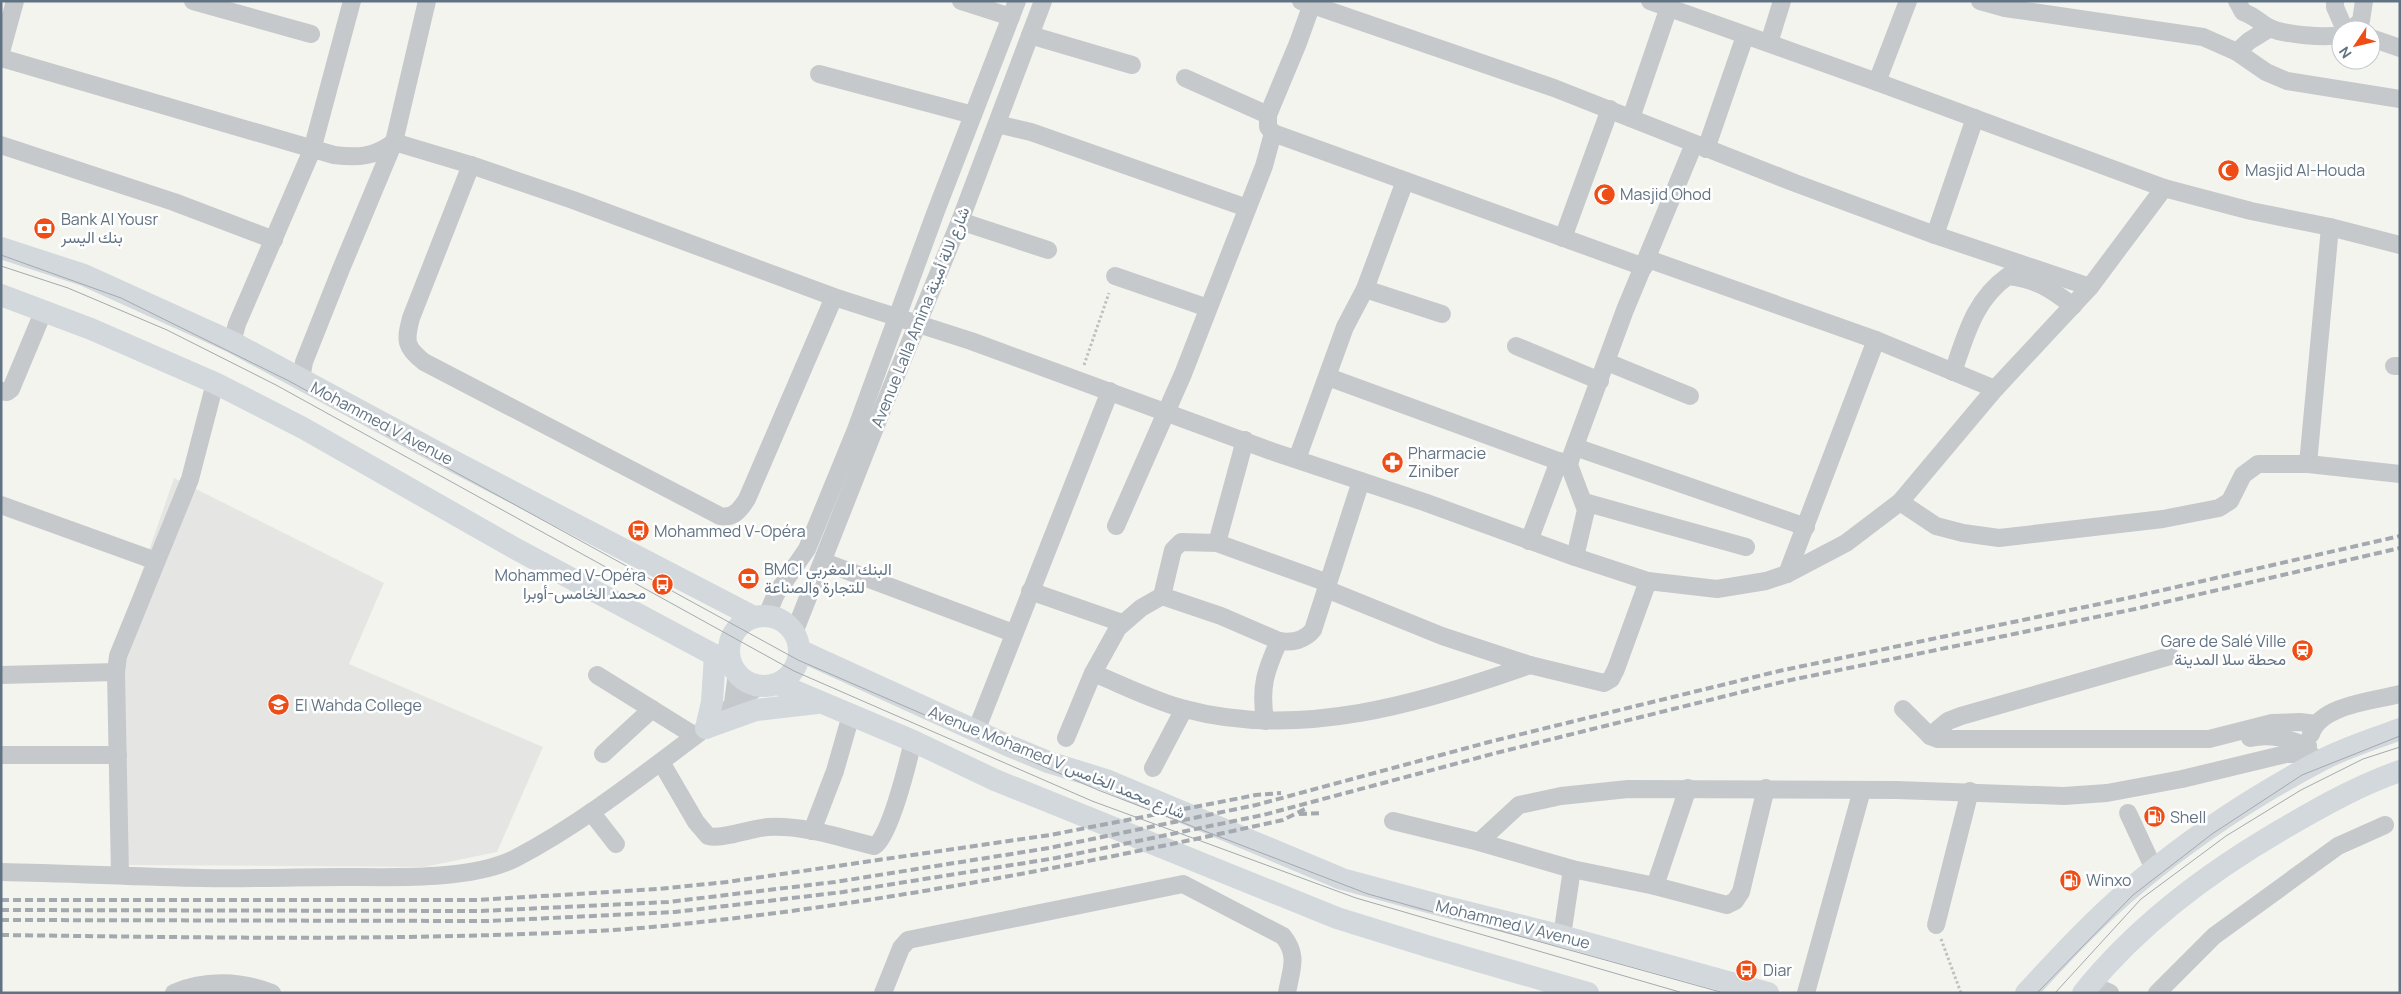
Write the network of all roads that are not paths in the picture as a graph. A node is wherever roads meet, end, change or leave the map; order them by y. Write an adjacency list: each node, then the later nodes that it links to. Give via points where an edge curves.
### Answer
1 (16, 1): 27 (street)
2 (194, 1): 20 (street)
3 (352, 1): 45 (street)
4 (428, 1): 42 (street)
5 (961, 1): 16 (street)
6 (1043, 1): 21 (street, Avenue Lalla Amina شارع لالة أمينة)
7 (1650, 1): 15 (street)
8 (1782, 1): 25 (street)
9 (1908, 1): 33 (street)
10 (1980, 1): 28 (street, via 2005,8 2203,37)
11 (2237, 1): 19 (street, via 2243,12 2256,16)
12 (2335, 1): 17 (street)
13 (2364, 1): 18 (street)
14 (1308, 3): 35 (street); 36 (street, via 1298,43)
15 (1670, 4): 22 (street); 38 (street)
16 (1014, 9): 37 (street, Avenue Lalla Amina شارع لالة أمينة)
17 (2340, 20)
18 (2361, 20)
19 (2270, 28): 23 (street); 28 (street)
20 (311, 34)
21 (1030, 35): 30 (street); 40 (street, Avenue Lalla Amina شارع لالة أمينة)
22 (1745, 36): 25 (street); 44 (street)
23 (2331, 37)
24 (2381, 41): 26 (street)
25 (1769, 43): 33 (street)
26 (2400, 48)
27 (1, 52)
28 (2238, 52): 34 (street, via 2266,72 2287,81)
29 (1, 58): 45 (street)
30 (1132, 65)
31 (819, 74): 37 (street)
32 (1184, 78): 36 (street)
33 (1878, 82): 39 (street)
34 (2400, 99)
35 (1610, 109): 38 (street); 53 (street)
36 (1268, 115): 41 (street, via 1268,128)
37 (973, 116): 68 (street, Avenue Lalla Amina شارع لالة أمينة)
38 (1632, 118): 44 (street)
39 (1975, 118): 48 (street); 52 (street)
40 (997, 124): 49 (street, via 1031,132); 50 (street, Avenue Lalla Amina شارع لالة أمينة)
41 (1273, 133): 47 (street); 49 (street)
42 (394, 142): 45 (street, via 379,153 360,157); 46 (street); 76 (street, via 304,362)
43 (1, 145): 54 (street, via 174,202)
44 (1700, 146): 52 (street); 58 (street)
45 (312, 150): 54 (street)
46 (471, 164): 63 (street); 63 (street, via 411,318 407,340 412,352 424,362 720,516 731,516 747,499)
47 (1406, 180): 53 (street); 61 (street)
48 (2164, 188): 51 (street); 60 (street)
49 (1247, 208): 65 (street)
50 (960, 222): 57 (street); 69 (street, Avenue Lalla Amina شارع لالة أمينة)
51 (2330, 227): 55 (street); 88 (street)
52 (1935, 235): 60 (street)
53 (1563, 238): 58 (street)
54 (274, 240): 71 (street)
55 (2400, 245)
56 (1, 248): 71 (main road, Mohammed V Avenue, via 84,275)
57 (1048, 250)
58 (1646, 263): 70 (street); 73 (street)
59 (1115, 276): 65 (street)
60 (2090, 287): 64 (street)
61 (1365, 289): 67 (street); 75 (street, via 1345,327)
62 (1, 295): 66 (main road)
63 (834, 297): 68 (street)
64 (2073, 306): 74 (street, via 2028,278 2008,276 1982,300); 79 (street)
65 (1208, 308): 83 (street)
66 (44, 310): 78 (main road); 80 (street, via 11,389)
67 (1442, 314)
68 (897, 316): 69 (street); 107 (street, Avenue Lalla Amina شارع لالة أمينة, via 855,432 807,549)
69 (918, 326): 81 (street, via 971,341); 101 (street, Avenue Lalla Amina شارع لالة أمينة, via 880,414)
70 (1876, 340): 74 (street); 95 (street)
71 (232, 342): 76 (main road, Mohammed V Avenue)
72 (1516, 346): 77 (street)
73 (1607, 362): 77 (street); 82 (street)
74 (1953, 372): 79 (street)
75 (1328, 377): 86 (street); 87 (street)
76 (301, 379): 107 (main road, Mohammed V Avenue, via 447,458)
77 (1600, 381): 85 (street)
78 (215, 383): 100 (street, via 190,479); 113 (main road, via 303,428)
79 (1995, 389): 92 (street)
80 (1, 391)
81 (1110, 391): 83 (street); 105 (street)
82 (1690, 396)
83 (1166, 410): 84 (street); 94 (street)
84 (1246, 440): 86 (street); 97 (street)
85 (1575, 447): 87 (street); 95 (street)
86 (1296, 459): 90 (street)
87 (1564, 463): 91 (street); 96 (street)
88 (2308, 464): 89 (street); 92 (street, via 2258,464 2243,475 2230,501 2207,511 1999,538 1936,526)
89 (2400, 474)
90 (1362, 481): 96 (street); 104 (street)
91 (1584, 502): 98 (street); 99 (street, via 1584,523)
92 (1900, 502): 102 (street, via 1846,543)
93 (1, 504): 100 (street)
94 (1116, 526)
95 (1806, 527): 102 (street)
96 (1529, 540): 99 (street)
97 (1217, 543): 104 (street); 106 (street, via 1184,541 1177,544 1172,550)
98 (1746, 547)
99 (1574, 557): 103 (street)
100 (156, 560): 115 (street, via 123,640)
101 (824, 562): 109 (street); 111 (street, Avenue Lalla Amina شارع لالة أمينة)
102 (1787, 574): 103 (street, via 1717,589)
103 (1648, 581): 114 (street, via 1609,681 1597,682)
104 (1327, 586): 110 (street, via 1316,622 1307,637); 114 (street, via 1442,636)
105 (1030, 591): 108 (street); 109 (street)
106 (1162, 596): 108 (street); 110 (street, via 1221,616)
107 (760, 616): 111 (main road, via 778,618 787,624); 113 (main road, via 736,628 731,638)
108 (1122, 623): 116 (street)
109 (1013, 633): 130 (street)
110 (1279, 641): 127 (street, via 1262,684)
111 (797, 642): 119 (main road, via 794,671); 130 (main road, Avenue Mohamed V شارع محمد الخامس)
112 (2170, 656): 132 (street, via 1961,716)
113 (728, 664): 119 (main road, via 748,682); 121 (street); 131 (main road)
114 (1530, 665): 127 (street, via 1462,689 1368,712)
115 (116, 672): 118 (street); 139 (street)
116 (1093, 673): 124 (street); 133 (street)
117 (597, 674): 123 (street)
118 (1, 675)
119 (769, 685): 121 (street); 122 (main road)
120 (2400, 694): 128 (street, via 2332,711)
121 (733, 703): 131 (street)
122 (822, 703): 126 (main road); 131 (main road, via 756,710)
123 (652, 709): 131 (street); 137 (street)
124 (1184, 709): 127 (street); 141 (street)
125 (1903, 709): 132 (street)
126 (851, 716): 135 (main road); 151 (street, via 835,771)
127 (1266, 721)
128 (2316, 724): 134 (street, via 2272,723 2209,739); 136 (street)
129 (2400, 729): 136 (main road)
130 (976, 731): 154 (main road, Avenue Mohamed V شارع محمد الخامس, via 1048,762 1106,780)
131 (700, 732): 140 (street)
132 (1930, 736): 134 (street, via 1938,739)
133 (1066, 738)
134 (2122, 739): 136 (street, via 2145,749 2160,750 2201,748 2264,735 2285,738)
135 (913, 741): 151 (street, via 902,785 880,843 874,846); 167 (main road, via 995,780 1337,918)
136 (2312, 753): 146 (street, via 2286,754 2107,793 2064,796); 156 (main road)
137 (603, 754)
138 (1, 755): 139 (street)
139 (118, 755): 158 (street)
140 (661, 762): 147 (street); 151 (street, via 696,822 708,836 720,838 769,827)
141 (1153, 768)
142 (2400, 771): 162 (main road, via 2330,802 2217,869 2149,923)
143 (1688, 788): 144 (street); 152 (street, via 1628,789 1532,801 1512,810); 159 (street)
144 (1766, 788): 145 (street); 159 (street, via 1741,892 1735,901 1721,905)
145 (1862, 790): 146 (street); 169 (street)
146 (1970, 791): 160 (street)
147 (591, 812): 153 (street); 158 (street, via 504,863 488,868 401,876 212,878)
148 (2128, 813): 156 (street)
149 (1393, 822): 152 (street)
150 (2385, 825): 171 (street, via 2338,846 2214,936)
151 (812, 831)
152 (1479, 842): 155 (street)
153 (616, 844)
154 (1261, 845): 161 (main road, Mohammed V Avenue, via 1366,887)
155 (1572, 869): 159 (street); 161 (street)
156 (2154, 869): 170 (main road, via 2090,926)
157 (1, 872): 158 (street)
158 (120, 875)
159 (1655, 886)
160 (1936, 925)
161 (1562, 936): 168 (main road, Mohammed V Avenue)
162 (2094, 990)
163 (264, 991): 164 (street, via 214,984)
164 (174, 993)
165 (884, 993): 166 (street, via 901,948 908,940 1183,884 1283,936 1292,948 1293,956)
166 (1287, 993)
167 (1588, 993)
168 (1768, 993)
169 (1806, 993)
170 (2026, 993)
171 (2157, 993)

